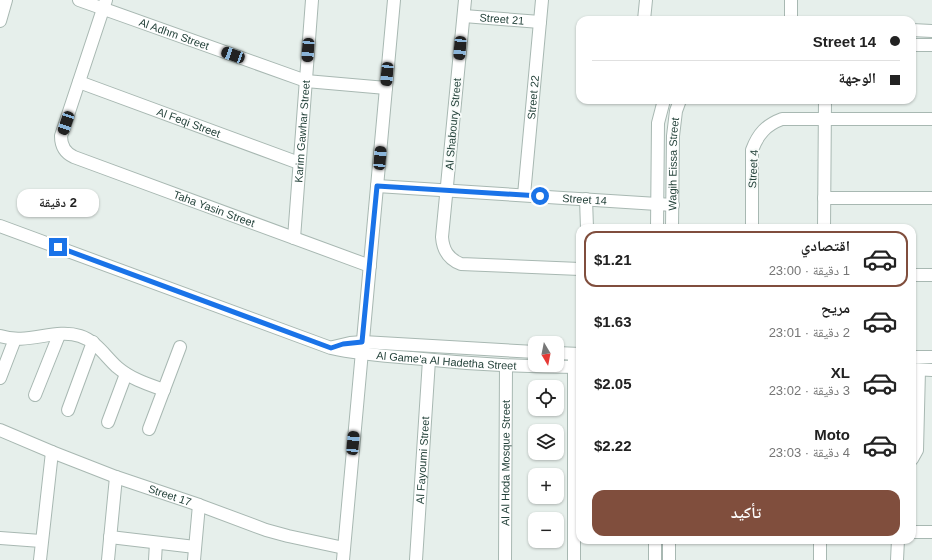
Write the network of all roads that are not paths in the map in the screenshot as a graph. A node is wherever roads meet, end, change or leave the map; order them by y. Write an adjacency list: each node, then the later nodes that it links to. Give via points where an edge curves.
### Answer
1 (79, 0): 9 (street, Al Adhm Street)
2 (394, 0): 21 (street)
3 (465, 0): 10 (street, Al Shaboury Street)
4 (542, 0): 14 (street, Street 22)
5 (646, 0): 11 (street)
6 (791, 0): 12 (street)
7 (5, 1): 13 (street)
8 (308, 1): 19 (street, Karim Gawhar Street)
9 (104, 4): 19 (street, Al Adhm Street); 20 (street)
10 (464, 16): 14 (street, Street 21); 29 (street, Al Shaboury Street)
11 (644, 16)
12 (791, 16)
13 (0, 21)
14 (540, 22): 30 (street, Street 22)
15 (916, 30): 16 (street)
16 (932, 31)
17 (916, 44): 18 (street)
18 (932, 45)
19 (306, 81): 21 (street, Al Adhm Street); 27 (street, Karim Gawhar Street)
20 (79, 82): 27 (street, Al Feqi Street); 42 (street, Taha Yasin Street, via 61,136 65,151)
21 (386, 88): 28 (street)
22 (663, 104): 34 (street, Wagih Eissa Street, via 658,124)
23 (679, 104): 35 (street, Wagih Eissa Street, via 674,130)
24 (825, 104): 25 (street)
25 (825, 119): 26 (street, Street 4); 31 (street); 39 (street, Street 4, via 782,119 760,134 755,142 752,159)
26 (932, 119)
27 (299, 163): 42 (street, Karim Gawhar Street)
28 (377, 186): 29 (street, Street 14); 43 (street)
29 (447, 190): 30 (street, Street 14); 44 (street, Al Shaboury Street, via 442,244 454,261 461,264)
30 (524, 195): 33 (street, Street 14)
31 (824, 198): 32 (street); 40 (street)
32 (932, 198)
33 (586, 199): 34 (street, Street 14); 36 (street)
34 (657, 204): 35 (street, Street 14); 37 (street, Wagih Eissa Street)
35 (673, 205): 38 (street, Wagih Eissa Street)
36 (587, 224)
37 (657, 224)
38 (672, 224)
39 (752, 224)
40 (824, 224)
41 (0, 226): 52 (street, via 331,348 343,344)
42 (294, 238): 43 (street, Taha Yasin Street)
43 (370, 266): 52 (street)
44 (576, 269)
45 (916, 275): 46 (street)
46 (932, 275)
47 (59, 335): 49 (street); 50 (street, via 78,335); 66 (street)
48 (0, 336): 49 (street)
49 (15, 339): 64 (street)
50 (93, 342): 63 (street); 67 (street)
51 (180, 346): 65 (street)
52 (362, 348): 53 (street, Al Game'a Al Hadetha Street); 58 (street, Al Game'a Al Hadetha Street); 88 (street)
53 (528, 352)
54 (564, 353): 55 (street)
55 (576, 354)
56 (916, 357): 57 (street)
57 (932, 357)
58 (429, 360): 59 (street, Al Game'a Al Hadetha Street); 94 (street, Al Fayoumi Street)
59 (506, 366): 60 (street, Al Game'a Al Hadetha Street); 95 (street, Al Al Hoda Mosque Street)
60 (576, 367)
61 (916, 369): 62 (street)
62 (932, 370)
63 (126, 374): 65 (street); 69 (street)
64 (0, 378)
65 (164, 390): 70 (street)
66 (35, 395)
67 (68, 410)
68 (916, 410): 74 (street)
69 (108, 422)
70 (149, 429)
71 (0, 430): 73 (street, Street 17)
72 (576, 431): 96 (street)
73 (52, 452): 75 (street, Street 17); 81 (street)
74 (916, 452)
75 (116, 477): 76 (street, Street 17); 79 (street)
76 (200, 505): 87 (street); 88 (street, Street 17, via 271,531)
77 (916, 532): 78 (street)
78 (932, 532)
79 (110, 537): 82 (street); 90 (street)
80 (0, 538): 81 (street)
81 (41, 541): 89 (street)
82 (156, 543): 87 (street); 91 (street)
83 (655, 544): 97 (street)
84 (669, 544): 98 (street)
85 (820, 544): 99 (street)
86 (898, 544): 100 (street)
87 (195, 547): 92 (street)
88 (344, 548): 93 (street)
89 (40, 560)
90 (108, 560)
91 (155, 560)
92 (194, 560)
93 (342, 560)
94 (416, 560)
95 (505, 560)
96 (574, 560)
97 (655, 560)
98 (669, 560)
99 (820, 560)
100 (897, 560)

